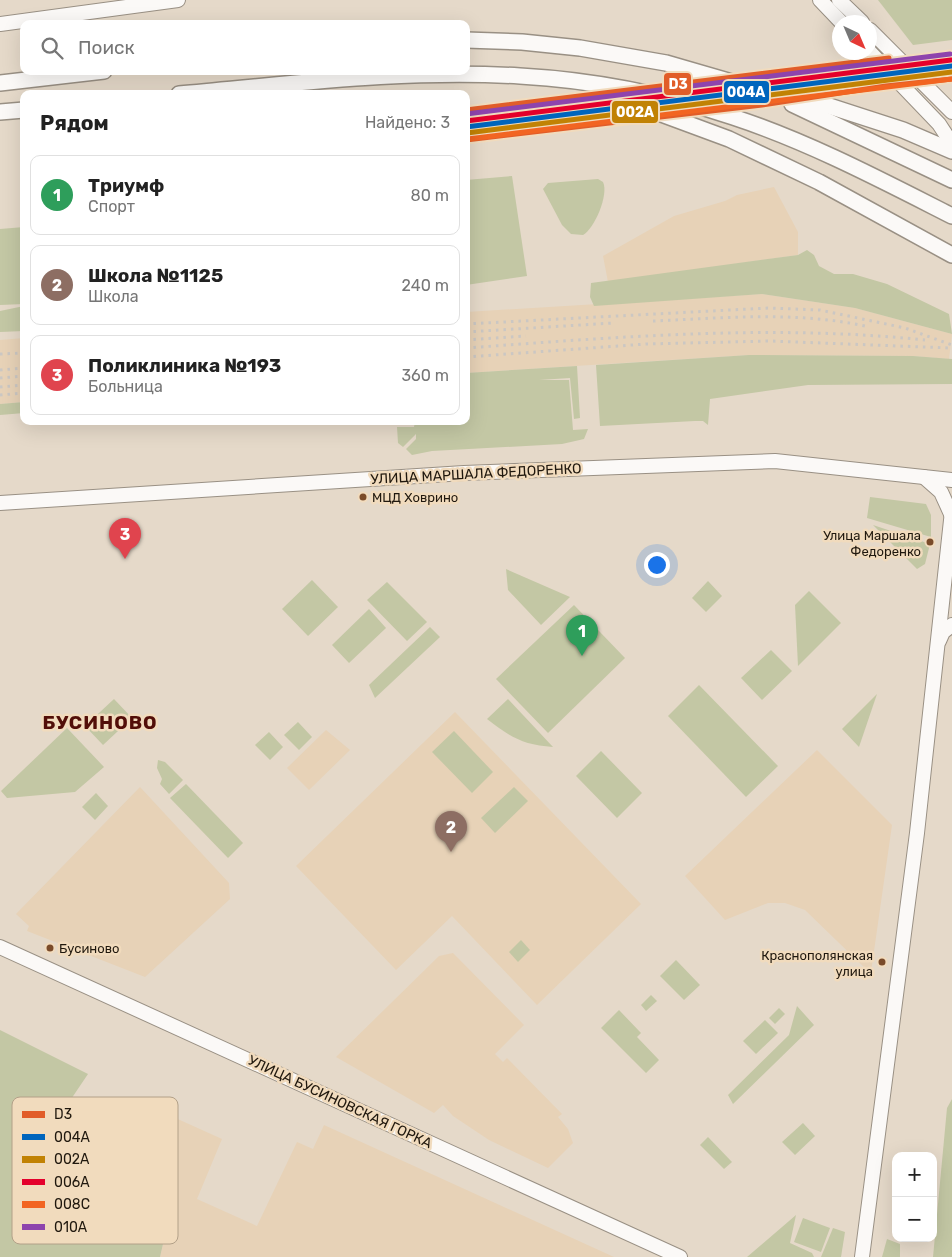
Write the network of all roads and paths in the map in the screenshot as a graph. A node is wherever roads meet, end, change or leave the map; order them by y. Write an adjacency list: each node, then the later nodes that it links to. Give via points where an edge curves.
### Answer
1 (178, 0): 5 (street)
2 (832, 2): 3 (street); 4 (street)
3 (838, 15)
4 (852, 15)
5 (30, 20)
6 (20, 21): 7 (street)
7 (0, 24)
8 (877, 37): 17 (street)
9 (470, 40): 15 (main road, via 522,42 626,54 706,73)
10 (877, 59): 19 (street, via 939,124)
11 (66, 75): 13 (main road)
12 (566, 80): 14 (main road, via 519,76 399,76); 22 (main road, via 662,98 732,116 857,168); 23 (main road, via 730,139 819,182)
13 (0, 82)
14 (228, 90)
15 (763, 91): 20 (main road, via 826,104 903,130); 21 (main road)
16 (20, 110): 18 (main road)
17 (951, 111)
18 (0, 112)
19 (952, 144)
20 (952, 151)
21 (952, 180)
22 (952, 216)
23 (952, 255)
24 (924, 477): 25 (street, УЛИЦА МАРШАЛА ФЕДОРЕНКО); 26 (street, УЛИЦА МАРШАЛА ФЕДОРЕНКО, via 775,461 473,473); 27 (street, via 941,492)
25 (952, 480)
26 (0, 503)
27 (951, 513): 28 (street)
28 (941, 601): 29 (street, via 945,613); 31 (street)
29 (952, 618)
30 (952, 625): 31 (street, via 939,637)
31 (937, 649): 34 (street)
32 (0, 947): 33 (street, УЛИЦА БУСИНОВСКАЯ ГОРКА)
33 (680, 1257)
34 (862, 1257)

